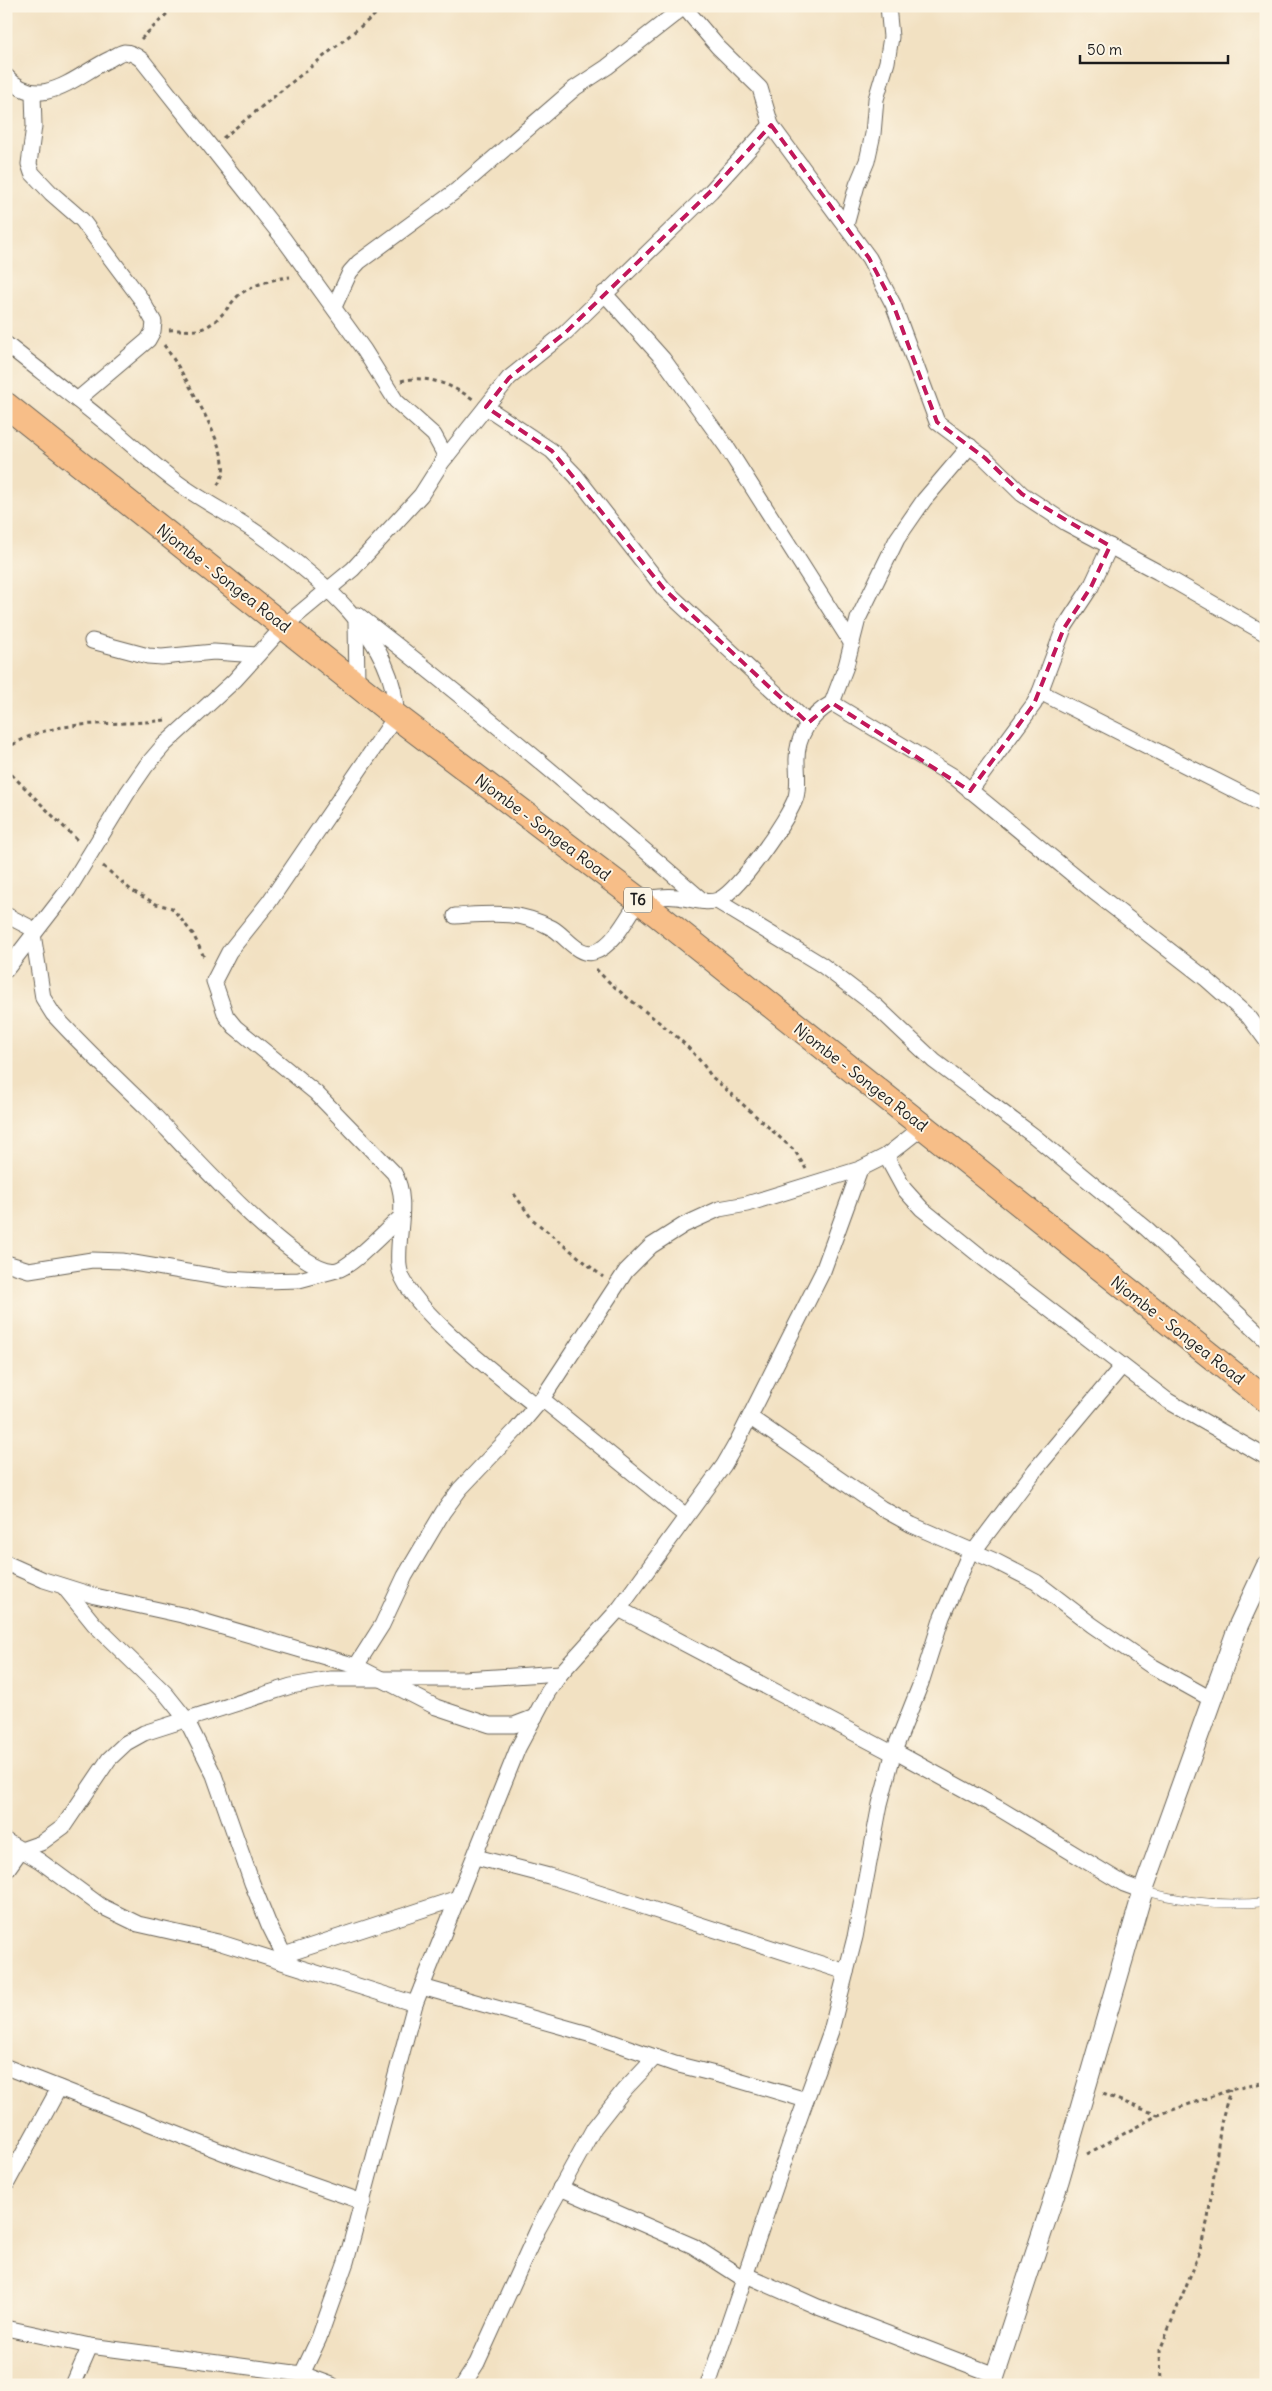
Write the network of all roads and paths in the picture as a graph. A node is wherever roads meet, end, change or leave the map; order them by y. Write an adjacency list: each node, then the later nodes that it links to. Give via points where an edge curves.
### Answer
1 (175, 6): 5 (path)
2 (888, 6): 10 (street, via 891,37 887,62 876,99 867,162)
3 (684, 7): 8 (street, via 718,47 760,88); 13 (street, via 575,88 457,190 359,262 350,272)
4 (381, 10): 9 (path)
5 (128, 52): 7 (street, via 52,90); 9 (street, via 150,68)
6 (6, 76): 7 (street, via 19,89)
7 (34, 93): 14 (street, via 29,164 32,173 96,237 141,298 154,322)
8 (771, 125): 10 (street); 12 (street, via 712,191)
9 (211, 148): 11 (street)
10 (846, 225): 20 (street, via 869,258 893,304 937,422)
11 (310, 274): 13 (street); 14 (path, via 279,278 243,292 218,320 206,327)
12 (604, 293): 19 (street, via 566,332 509,378); 30 (street, via 663,359 726,446)
13 (334, 307): 16 (street)
14 (155, 334): 17 (street); 22 (path, via 200,406 223,463 218,485)
15 (6, 344): 17 (street)
16 (387, 386): 19 (path, via 425,378 456,388); 21 (street, via 396,401 434,435)
17 (77, 400): 22 (street)
18 (6, 405): 27 (highway, Njombe - Songea Road / T6)
19 (486, 407): 21 (street); 37 (street, via 552,451 576,476 664,589)
20 (970, 446): 23 (street, via 1022,494 1066,523); 30 (street, via 924,500 897,540 858,619)
21 (446, 457): 24 (street, via 421,495 353,569)
22 (203, 501): 24 (street, via 256,533)
23 (1110, 546): 28 (street); 33 (street, via 1091,588 1064,628)
24 (328, 589): 25 (street); 27 (street)
25 (346, 607): 26 (street); 44 (street, via 469,703)
26 (356, 621): 32 (street); 36 (street, via 389,672 396,700)
27 (284, 626): 31 (street); 32 (highway, Njombe - Songea Road / T6)
28 (1266, 634)
29 (92, 641): 31 (street, via 148,656 214,652)
30 (852, 644): 34 (street)
31 (257, 656): 35 (street)
32 (357, 683): 36 (highway, Njombe - Songea Road / T6)
33 (1040, 692): 40 (street); 41 (street)
34 (832, 704): 37 (street, via 821,709); 40 (street, via 953,776)
35 (196, 715): 38 (path, via 132,723 57,726 36,732); 42 (street, via 146,766)
36 (396, 716): 43 (highway, Njombe - Songea Road / T6); 50 (street, via 268,902 229,952)
37 (808, 723): 44 (street, via 798,741 796,798 766,848 728,894)
38 (6, 748)
39 (6, 769): 42 (path)
40 (970, 790): 51 (street, via 1205,978 1249,1017)
41 (1266, 806)
42 (91, 855): 47 (street); 50 (path, via 131,890 156,904 172,908 178,914 193,934)
43 (639, 900): 44 (street, via 667,896); 48 (street, via 603,948 592,953); 52 (highway, Njombe - Songea Road / T6)
44 (710, 901): 61 (street, via 822,965 877,1007 934,1061 1034,1136 1147,1228)
45 (6, 915): 47 (street)
46 (455, 916): 48 (street, via 522,915 554,929)
47 (34, 932): 49 (street); 59 (street, via 43,998 64,1026 243,1207 314,1265 324,1270)
48 (583, 951): 55 (path, via 606,980 680,1038 711,1076 795,1151)
49 (6, 970)
50 (214, 981): 57 (street, via 226,1016 235,1027 316,1093 394,1173 402,1196)
51 (1266, 1040)
52 (924, 1126): 53 (street); 63 (highway, Njombe - Songea Road / T6)
53 (886, 1156): 54 (street); 62 (street, via 904,1189 922,1209)
54 (860, 1169): 55 (street); 65 (street, via 823,1271)
55 (812, 1183): 60 (street, via 747,1204 719,1209 684,1224 651,1246)
56 (514, 1194): 60 (path, via 532,1219)
57 (401, 1217): 59 (street); 64 (street, via 399,1269 413,1296 463,1346)
58 (6, 1263): 59 (street, via 29,1270 92,1260 122,1261 228,1279 263,1281 299,1280)
59 (338, 1270)
60 (616, 1286): 64 (street)
61 (1266, 1340)
62 (1122, 1366): 66 (street, via 1168,1401); 68 (street)
63 (1266, 1400)
64 (539, 1402): 67 (street); 73 (street, via 443,1512 413,1560 382,1625)
65 (751, 1418): 67 (street, via 724,1465); 68 (street, via 882,1508)
66 (1266, 1457)
67 (686, 1516): 72 (street)
68 (972, 1551): 76 (street, via 1036,1582 1150,1665); 79 (street, via 942,1617)
69 (6, 1563): 71 (street)
70 (1266, 1566): 76 (street, via 1239,1624)
71 (64, 1587): 73 (street, via 182,1615); 78 (street, via 94,1624 166,1694)
72 (619, 1609): 74 (street); 79 (street)
73 (356, 1666): 75 (street)
74 (561, 1673): 75 (street, via 464,1679); 77 (street)
75 (376, 1677): 77 (street, via 436,1708 490,1725 514,1725); 78 (street, via 331,1679 292,1686)
76 (1211, 1699): 84 (street)
77 (534, 1717): 82 (street, via 518,1748)
78 (186, 1719): 81 (street, via 144,1733 126,1743 97,1774 63,1827 41,1842); 87 (street, via 214,1775 268,1925)
79 (894, 1753): 84 (street, via 1000,1809 1124,1884); 88 (street, via 880,1804)
80 (6, 1841): 81 (street)
81 (21, 1850): 83 (street); 87 (street, via 118,1916 138,1924)
82 (476, 1857): 85 (street); 88 (street, via 549,1876)
83 (6, 1871)
84 (1143, 1890): 86 (lane, via 1167,1898 1211,1903); 94 (street)
85 (458, 1898): 87 (street); 89 (street)
86 (1266, 1902)
87 (286, 1959): 90 (street)
88 (846, 1972): 97 (street, via 831,2031)
89 (422, 1987): 90 (street); 91 (street, via 592,2035)
90 (415, 2004): 102 (street)
91 (655, 2057): 97 (street); 101 (street, via 594,2128)
92 (6, 2067): 95 (street)
93 (1266, 2082): 96 (path)
94 (1086, 2087): 98 (path); 99 (street)
95 (59, 2088): 100 (street); 102 (street, via 240,2159)
96 (1230, 2090): 98 (path); 112 (path, via 1221,2123 1208,2219 1199,2254 1160,2350)
97 (806, 2100): 103 (street)
98 (1158, 2115): 99 (path)
99 (1064, 2164): 107 (street)
100 (6, 2185)
101 (560, 2188): 103 (street, via 693,2246); 110 (street, via 477,2363)
102 (363, 2202): 106 (street, via 330,2307)
103 (745, 2277): 107 (street); 111 (street)
104 (6, 2328): 105 (street)
105 (90, 2346): 106 (street); 108 (street)
106 (302, 2374): 109 (street)
107 (994, 2380)
108 (73, 2385)
109 (332, 2385)
110 (463, 2385)
111 (708, 2385)
112 (1162, 2385)

